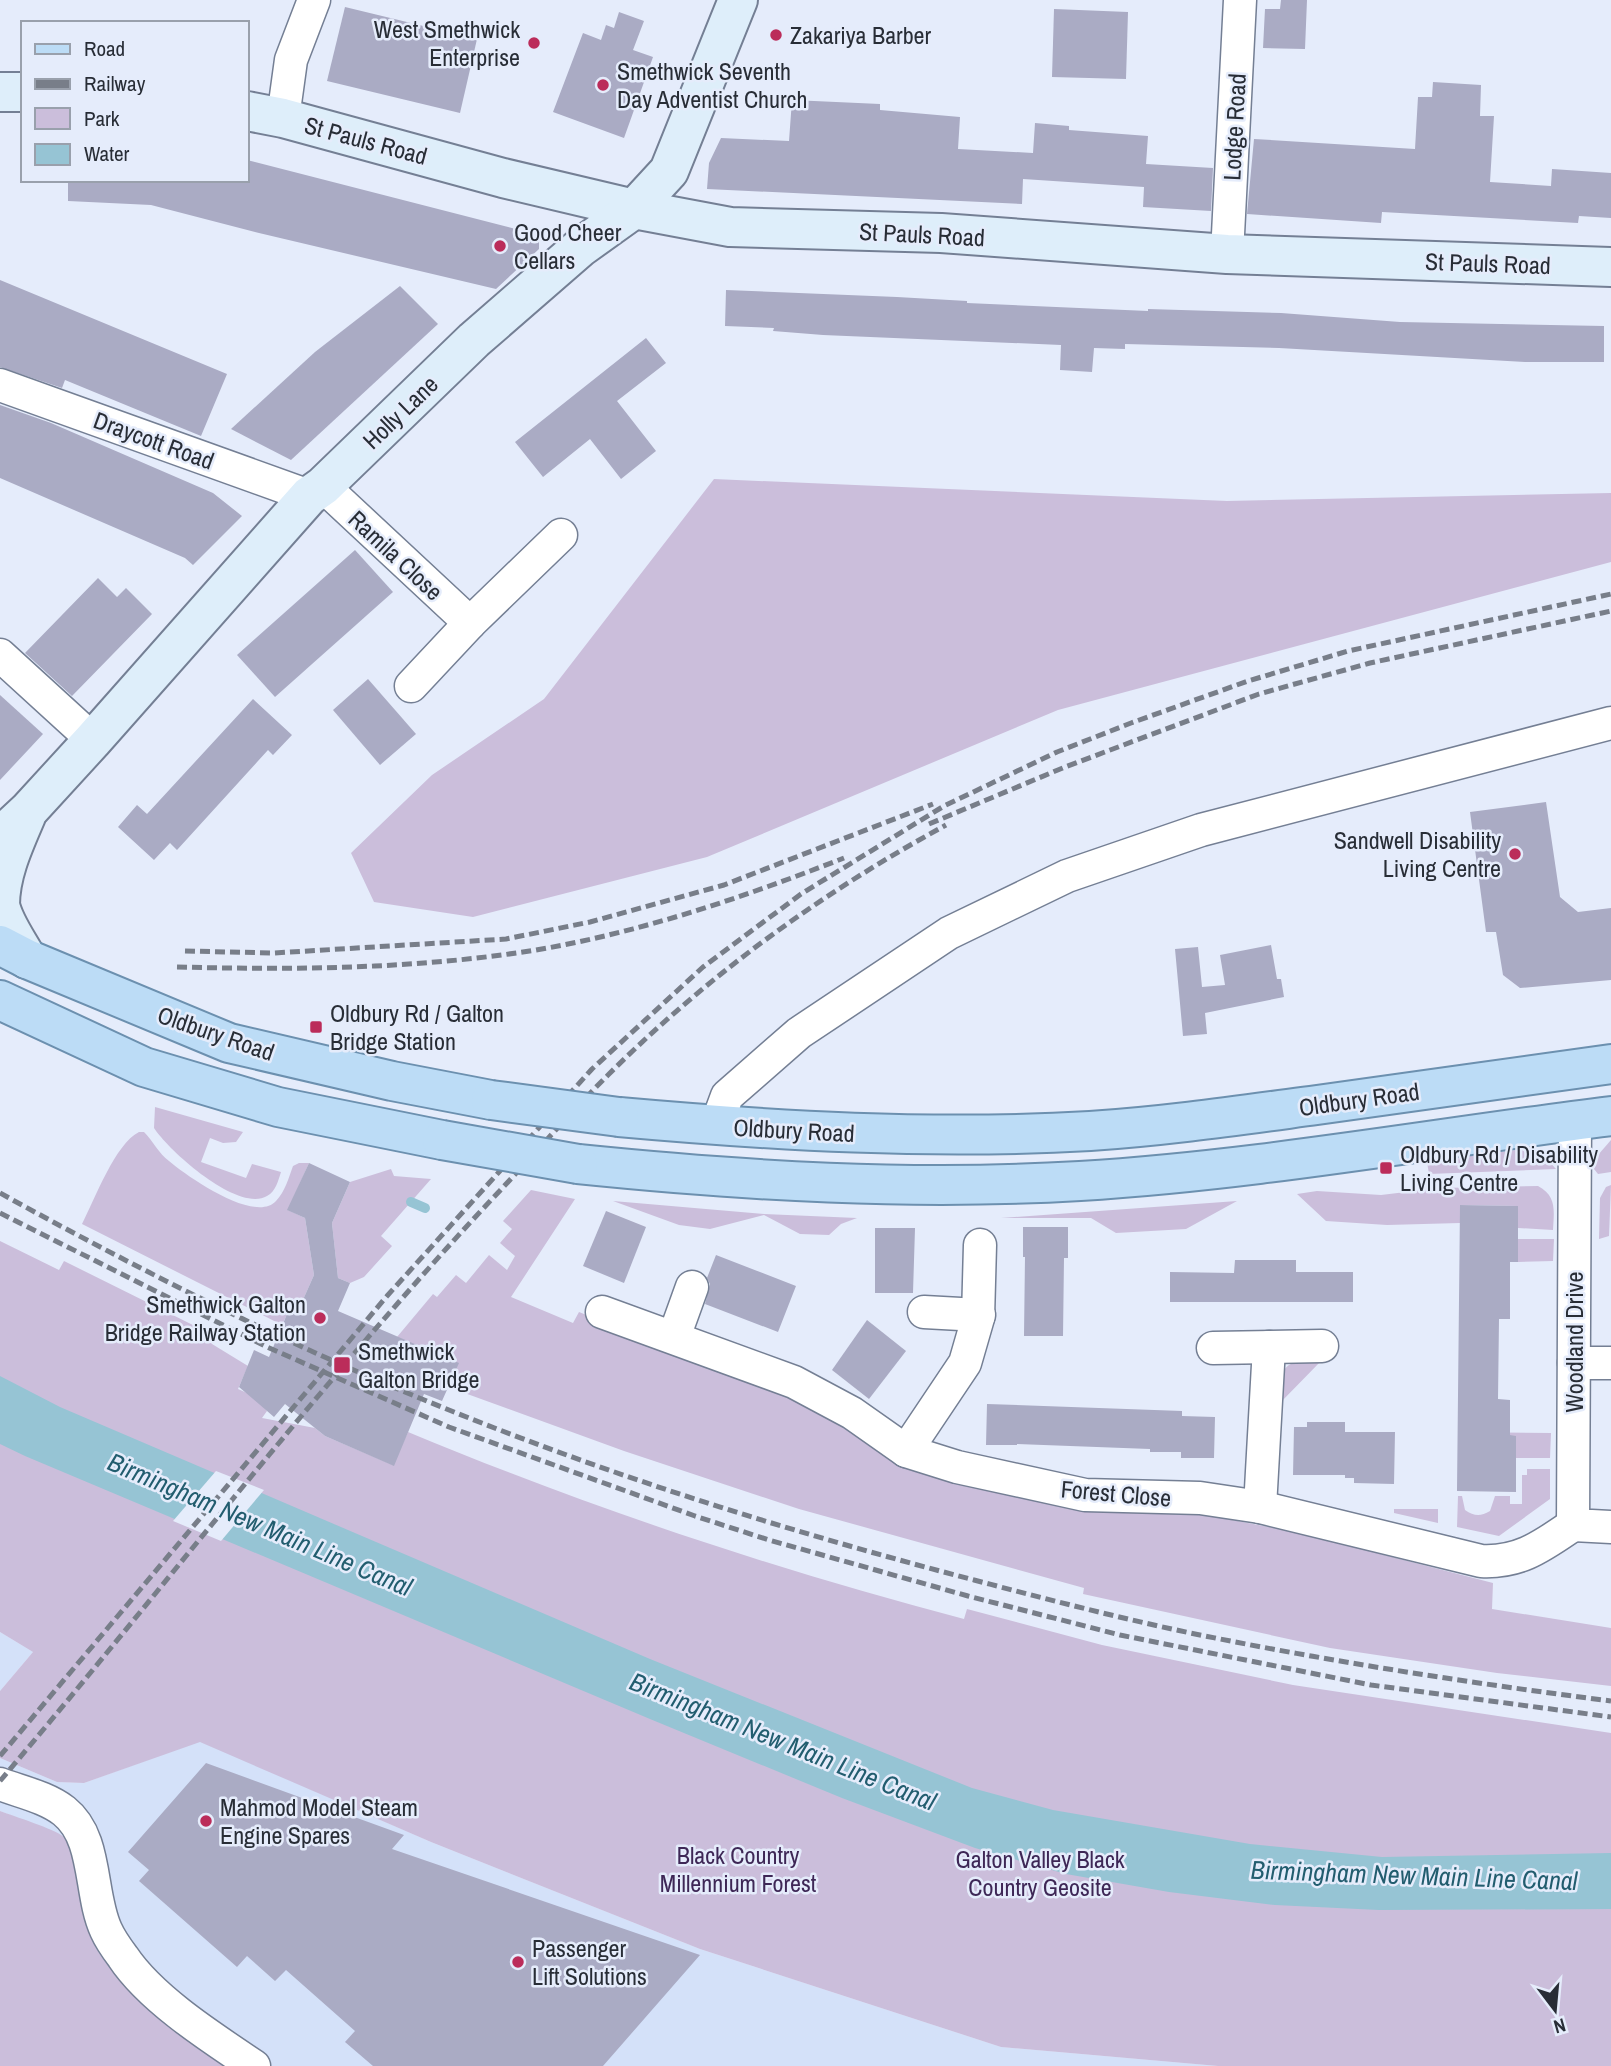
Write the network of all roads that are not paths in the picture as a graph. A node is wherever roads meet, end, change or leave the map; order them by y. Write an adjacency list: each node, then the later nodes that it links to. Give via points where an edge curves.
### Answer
1 (314, 0): 6 (street)
2 (738, 0): 7 (main road, Holly Lane, via 668,171)
3 (1240, 0): 8 (street, Lodge Road)
4 (0, 92): 5 (main road)
5 (21, 92)
6 (265, 115): 7 (main road, St Pauls Road)
7 (634, 209): 8 (main road, St Pauls Road, via 730,227 941,233); 11 (main road, Holly Lane, via 581,247 474,340)
8 (1227, 254): 9 (main road, St Pauls Road)
9 (1611, 267)
10 (0, 385): 11 (street, Draycott Road)
11 (316, 491): 13 (street, Ramila Close); 17 (main road, Holly Lane)
12 (561, 535): 13 (street)
13 (470, 623): 15 (street)
14 (0, 655): 17 (street)
15 (411, 686)
16 (1611, 723): 24 (street, via 1200,830 1068,876 949,933 799,1033 727,1096)
17 (93, 740): 18 (main road, Holly Lane)
18 (28, 811): 19 (main road, Holly Lane); 20 (main road, Holly Lane, via 1,876 0,905)
19 (0, 837)
20 (14, 952): 24 (main road, Oldbury Road, bridge, via 229,1043 491,1100)
21 (0, 1000): 23 (main road, Oldbury Road, bridge, via 144,1067 278,1107 578,1164 750,1180 872,1185 1080,1181 1203,1170)
22 (1611, 1064): 24 (main road, Oldbury Road, via 1093,1131 885,1135)
23 (1593, 1118): 34 (street, Woodland Drive)
24 (716, 1126)
25 (980, 1245): 29 (street)
26 (692, 1287): 30 (street)
27 (602, 1312): 30 (street, Forest Close)
28 (924, 1312): 29 (street)
29 (979, 1315): 36 (street, via 965,1363)
30 (674, 1337): 36 (street, Forest Close, via 825,1397)
31 (1322, 1346): 32 (street)
32 (1269, 1347): 33 (street); 37 (street)
33 (1213, 1348)
34 (1574, 1363): 35 (street); 38 (street, Woodland Drive)
35 (1611, 1363)
36 (906, 1451): 37 (street, Forest Close, via 1085,1495 1200,1499)
37 (1260, 1507): 38 (street, Forest Close, via 1481,1561 1501,1562 1525,1555)
38 (1573, 1525): 39 (street)
39 (1611, 1527)
40 (0, 1784): 41 (street, via 44,1800 77,1825 106,1930 124,1960 153,1991)
41 (254, 2066)

